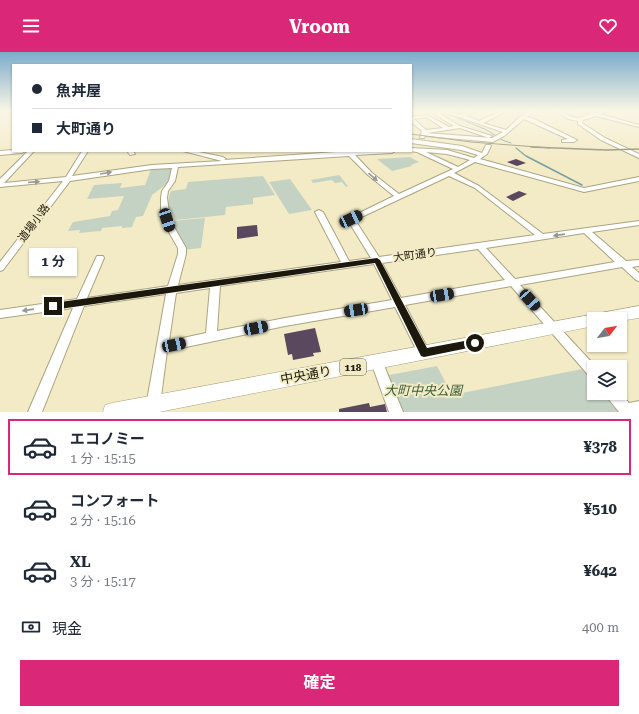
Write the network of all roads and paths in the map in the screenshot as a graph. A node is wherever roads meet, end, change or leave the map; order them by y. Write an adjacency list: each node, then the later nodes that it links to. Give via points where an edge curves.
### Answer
1 (420, 128): 10 (street)
2 (455, 128): 8 (street)
3 (463, 128): 11 (street)
4 (495, 128): 9 (street)
5 (510, 128): 9 (street)
6 (548, 128): 12 (street, via 574,140)
7 (585, 128): 23 (street)
8 (449, 129): 10 (street)
9 (506, 131): 11 (street)
10 (424, 132): 11 (street, via 488,140); 14 (street)
11 (499, 138)
12 (564, 141)
13 (488, 146): 22 (street)
14 (413, 147): 22 (street, via 462,148); 24 (street, via 442,151); 27 (street)
15 (12, 152): 20 (street)
16 (30, 152): 31 (street)
17 (84, 152): 29 (street, 道場小路)
18 (195, 152): 25 (street)
19 (371, 152): 21 (street)
20 (0, 153)
21 (350, 153): 25 (street); 32 (street, one-way to 32, via 370,174)
22 (483, 155): 24 (street)
23 (639, 156)
24 (474, 160): 27 (street); 30 (street, via 584,190)
25 (230, 162): 26 (street)
26 (175, 165): 29 (street, one-way to 26); 47 (street, via 172,181 165,191 164,198 170,227 182,248)
27 (458, 169): 28 (street)
28 (449, 173): 32 (street); 36 (street, via 480,189)
29 (68, 179): 31 (street, one-way to 29); 43 (street, 道場小路)
30 (639, 179)
31 (0, 184)
32 (400, 197): 39 (street, via 351,219)
33 (319, 212): 42 (street)
34 (637, 225): 35 (street, 大町通り)
35 (586, 231): 36 (street, 大町通り, one-way to 36); 41 (street)
36 (542, 237): 37 (street, 大町通り)
37 (480, 246): 39 (street, 大町通り); 45 (street)
38 (100, 258): 48 (street)
39 (377, 260): 42 (street, 大町通り); 49 (street)
40 (639, 263): 41 (street)
41 (624, 264): 44 (street); 45 (street)
42 (347, 265): 46 (street, 大町通り)
43 (0, 268)
44 (639, 278)
45 (514, 282): 49 (street); 54 (street)
46 (215, 283): 47 (street, 大町通り); 55 (street)
47 (172, 289): 48 (street, 大町通り); 56 (street)
48 (80, 303): 51 (street, 大町通り, one-way to 51); 63 (street)
49 (399, 303): 55 (street); 57 (street)
50 (639, 312): 52 (highway)
51 (0, 314)
52 (627, 314)
53 (587, 321): 54 (highway, 中央通り / 118)
54 (554, 327): 57 (highway, 中央通り / 118); 59 (street)
55 (211, 337): 56 (street)
56 (162, 347): 61 (street)
57 (424, 353): 58 (highway, 中央通り / 118)
58 (377, 362): 61 (highway, 中央通り / 118); 65 (street)
59 (587, 364)
60 (620, 400): 62 (street)
61 (152, 408): 64 (highway, 中央通り / 118)
62 (632, 410)
63 (35, 412)
64 (112, 412)
65 (396, 412)

